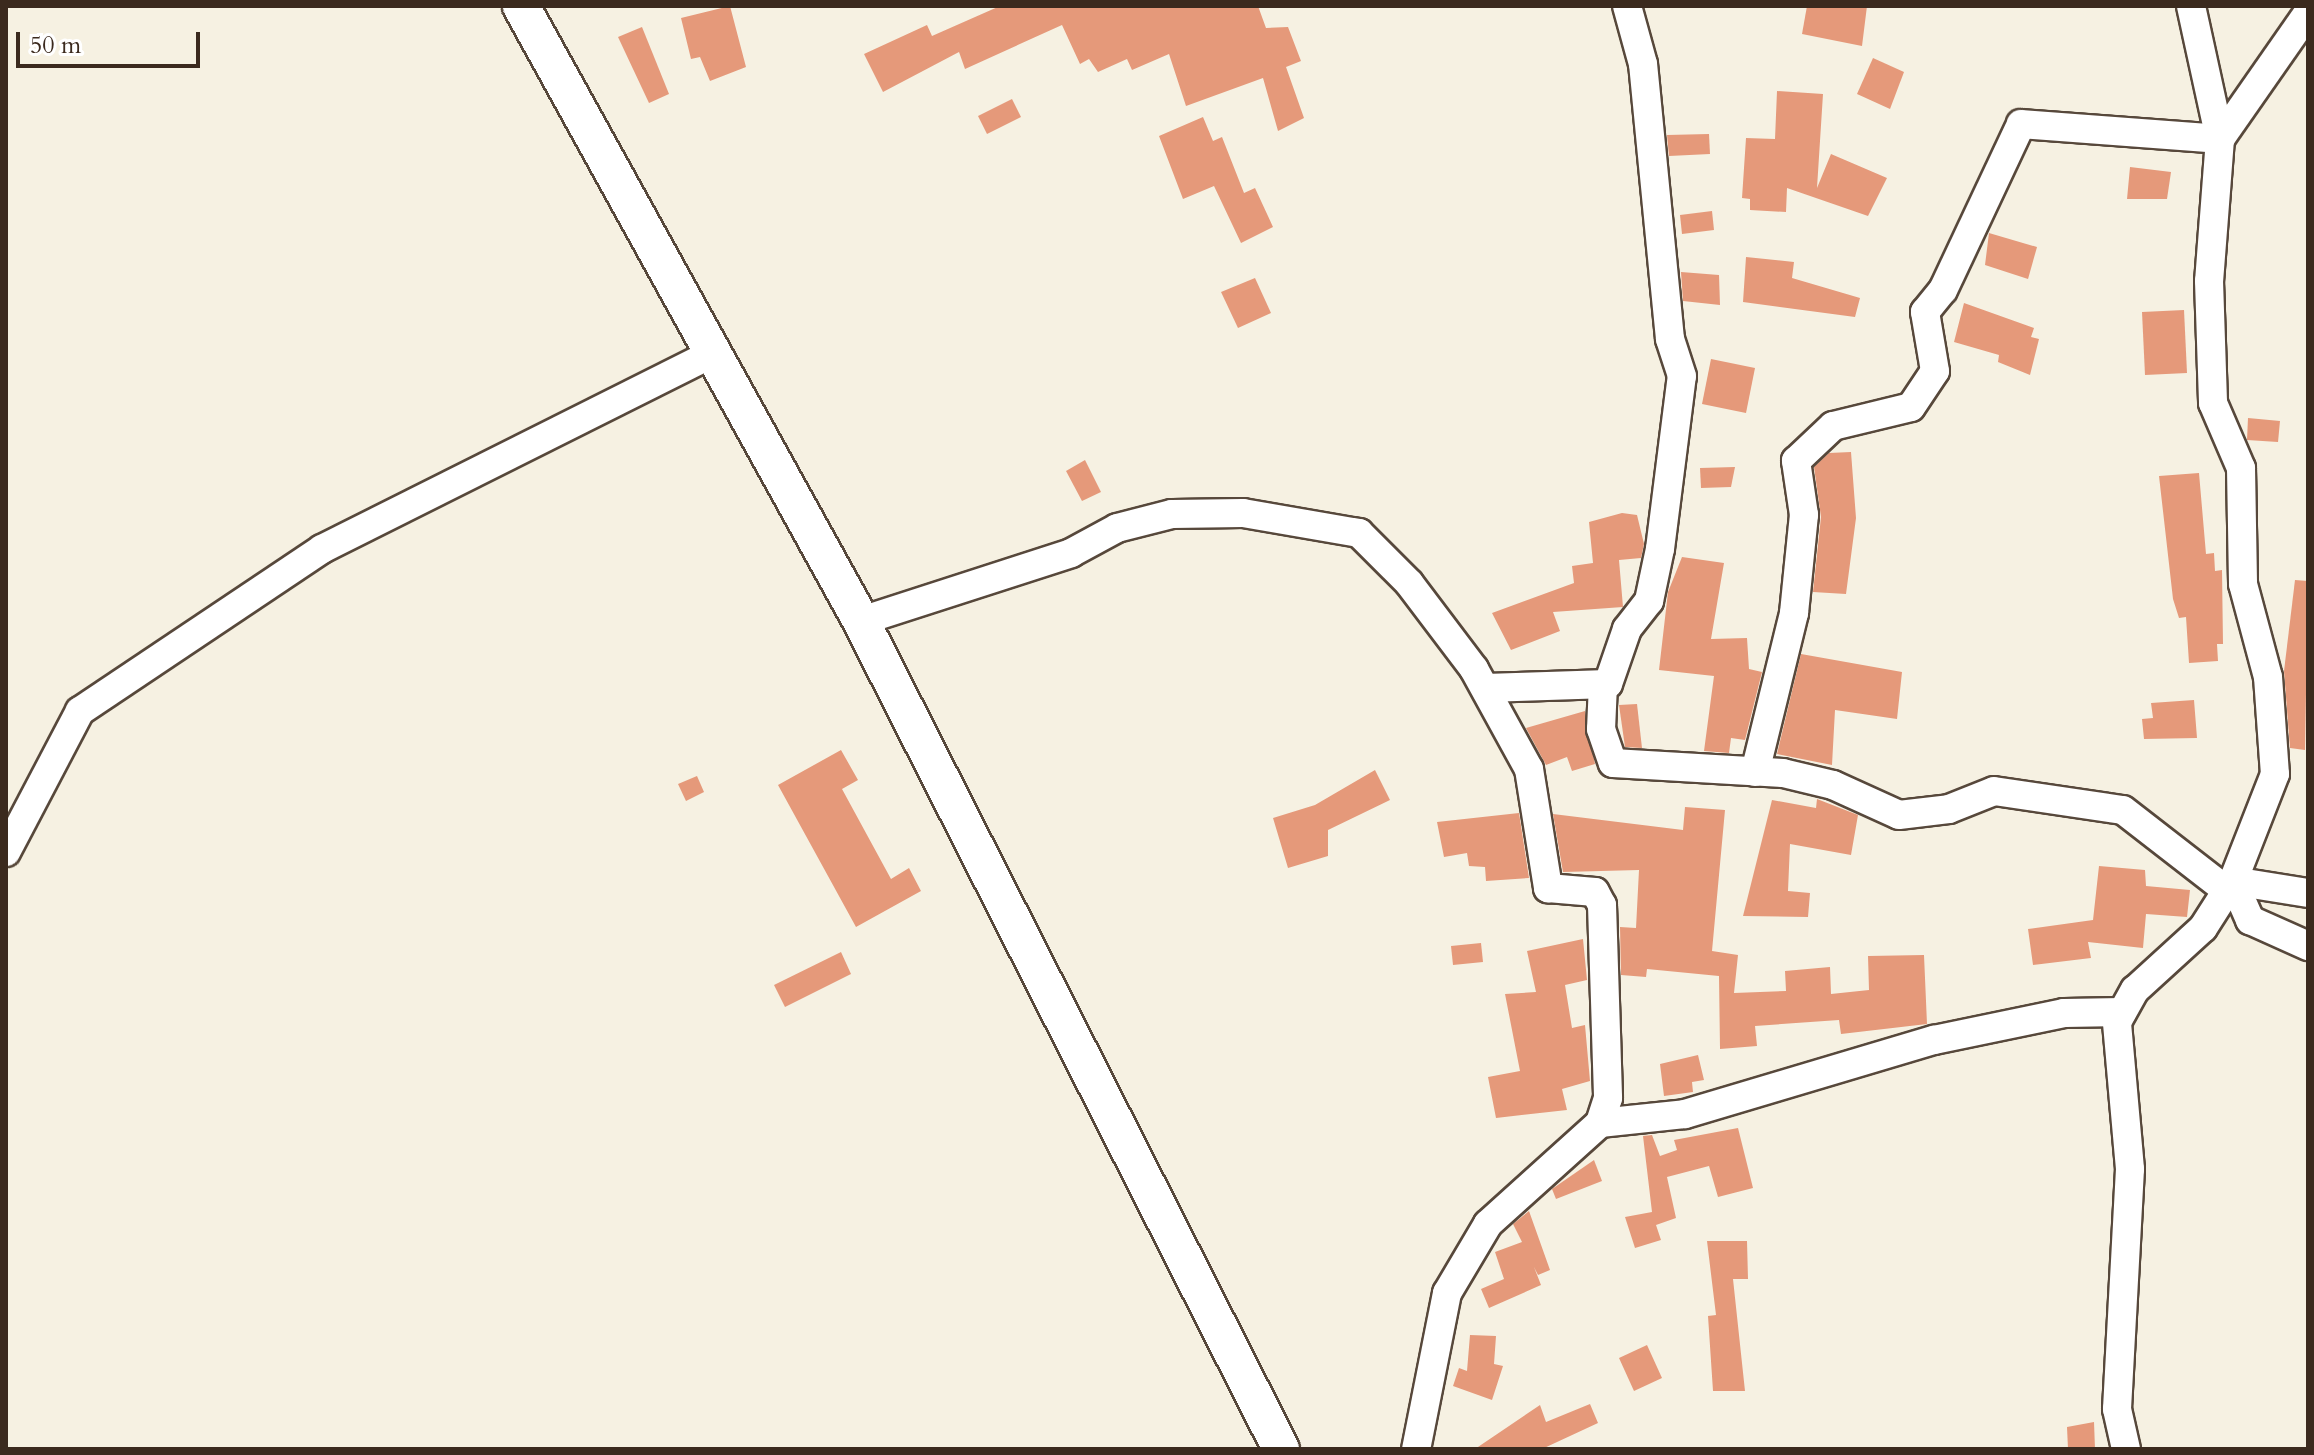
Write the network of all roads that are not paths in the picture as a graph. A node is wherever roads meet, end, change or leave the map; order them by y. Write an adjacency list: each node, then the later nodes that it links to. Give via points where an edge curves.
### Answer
1 (521, 6): 6 (street)
2 (1627, 6): 8 (street, via 1643,64 1670,339 1682,376 1649,601)
3 (2191, 6): 5 (street)
4 (2308, 13): 5 (street)
5 (2220, 139): 10 (street, via 2021,124 1943,290 1925,312 1935,371 1911,407 1833,426 1796,461 1804,515 1794,613); 12 (street, via 2209,281 2213,403 2241,468 2243,584 2268,677 2275,774)
6 (713, 353): 7 (street); 11 (street, via 322,549 80,711)
7 (861, 621): 9 (street, via 1071,553 1117,528 1172,514 1243,513 1359,533 1409,583); 17 (street)
8 (1603, 684): 9 (street); 10 (street, via 1601,729 1613,763)
9 (1486, 688): 16 (street, via 1529,769 1548,888 1595,892 1602,905 1608,1098)
10 (1755, 772): 12 (street, via 1833,785 1899,815 1949,809 1994,791 2123,810 2198,875 2221,886)
11 (6, 852)
12 (2233, 881): 13 (street); 14 (street, via 2250,920); 15 (street, via 2203,928 2135,990)
13 (2308, 893)
14 (2308, 946)
15 (2122, 1012): 16 (street, via 2064,1013 1934,1040 1731,1103); 19 (street, via 2117,1022 2130,1241 2117,1409)
16 (1600, 1123): 18 (street, via 1513,1195 1447,1293)
17 (1281, 1449)
18 (1416, 1449)
19 (2126, 1449)

